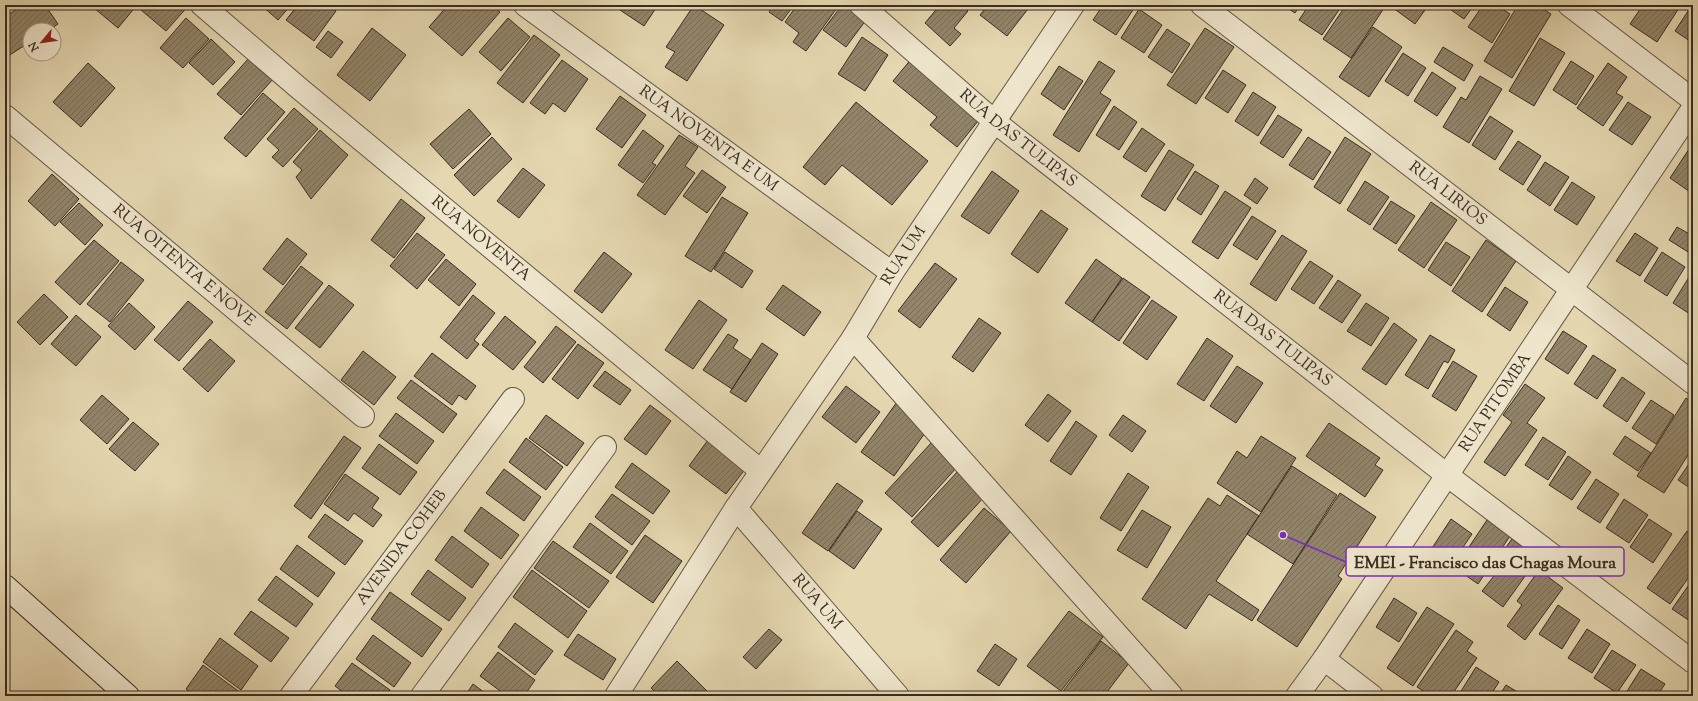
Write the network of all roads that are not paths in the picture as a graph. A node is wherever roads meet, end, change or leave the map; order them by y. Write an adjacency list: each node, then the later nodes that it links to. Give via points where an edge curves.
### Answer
1 (202, 5): 18 (street, RUA NOVENTA)
2 (525, 5): 11 (street, RUA NOVENTA E UM)
3 (861, 5): 10 (street, RUA DAS TULIPAS)
4 (1074, 5): 10 (street, RUA UM)
5 (1202, 5): 12 (street, RUA LIRIOS)
6 (1569, 5): 7 (street)
7 (1693, 100)
8 (1693, 108): 12 (street, RUA PITOMBA)
9 (5, 116): 16 (street, RUA OITENTA E NOVE)
10 (995, 122): 11 (street, RUA UM); 19 (street, RUA DAS TULIPAS)
11 (892, 273): 13 (street, RUA UM)
12 (1571, 289): 14 (street, RUA LIRIOS); 19 (street, RUA PITOMBA)
13 (853, 338): 18 (street, RUA UM); 29 (street)
14 (1693, 383)
15 (513, 398): 26 (street, AVENIDA COHEB)
16 (362, 416)
17 (605, 447): 27 (street)
18 (761, 471): 20 (street, RUA UM)
19 (1448, 475): 22 (street, RUA PITOMBA); 23 (street, RUA DAS TULIPAS)
20 (736, 508): 24 (street, RUA UM); 28 (street, RUA UM)
21 (5, 586): 25 (street)
22 (1324, 659): 30 (street, RUA PITOMBA); 31 (street)
23 (1693, 662)
24 (625, 692)
25 (128, 696)
26 (291, 696)
27 (422, 696)
28 (898, 696)
29 (1172, 696)
30 (1297, 696)
31 (1372, 696)

